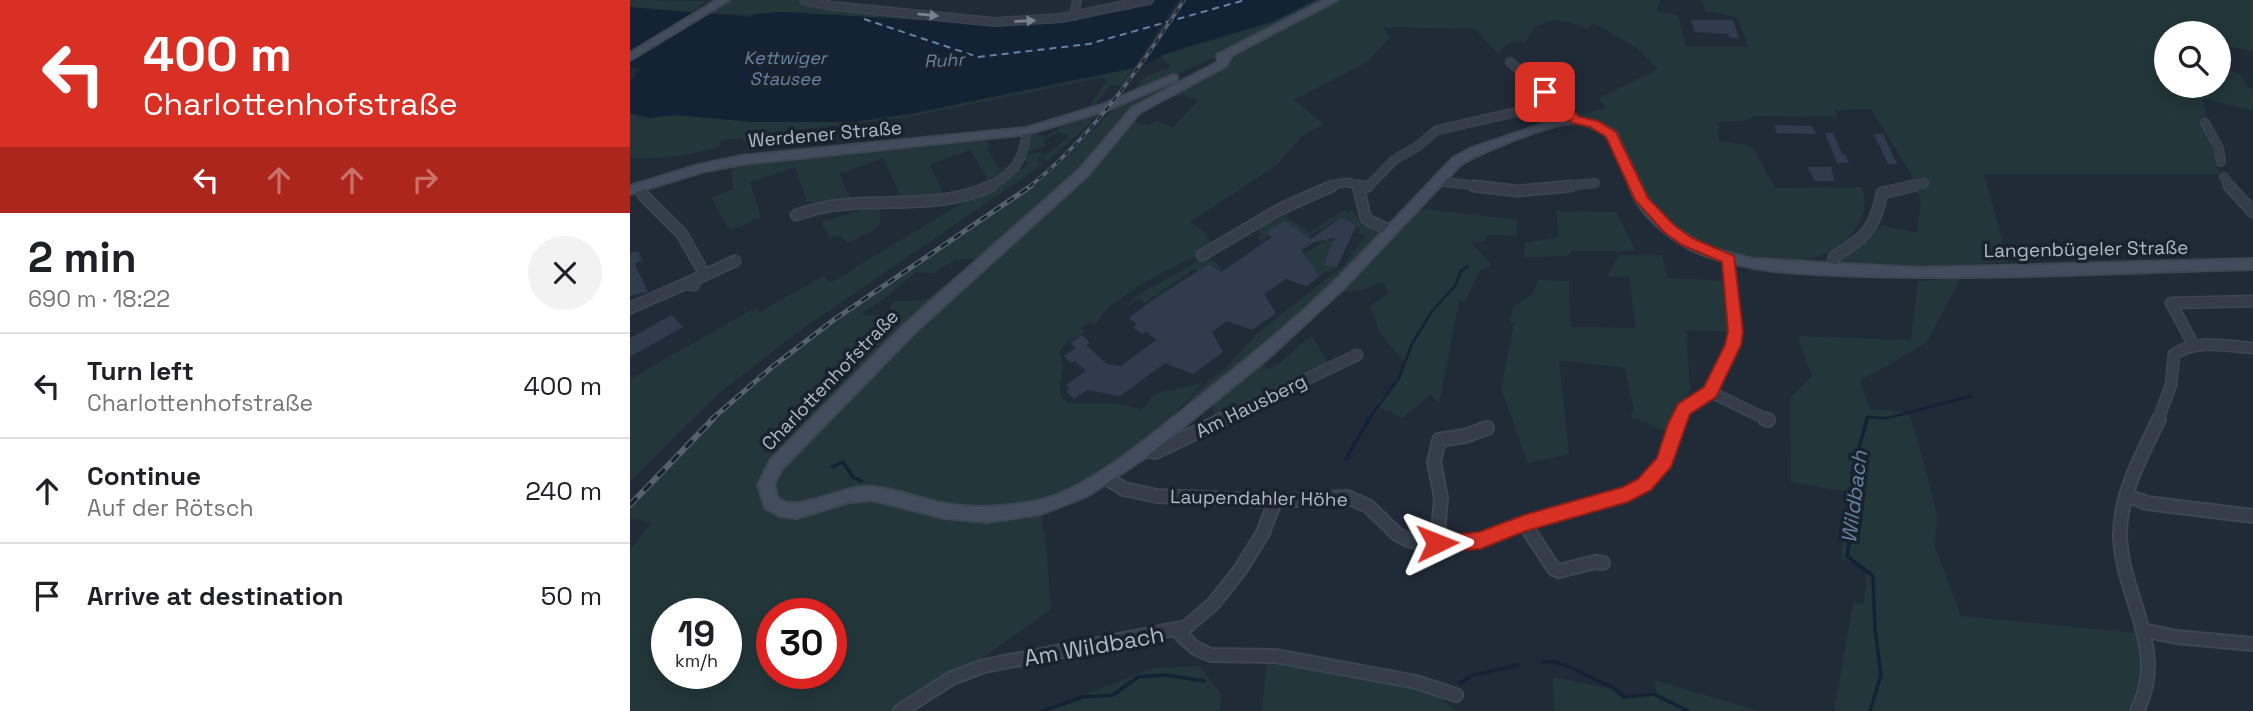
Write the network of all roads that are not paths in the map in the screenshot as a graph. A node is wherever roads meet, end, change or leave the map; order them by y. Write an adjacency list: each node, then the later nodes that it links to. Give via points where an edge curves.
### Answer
1 (724, 0): 8 (main road)
2 (804, 0): 6 (street, one-way to 6, via 988,22)
3 (1077, 0): 6 (street)
4 (1149, 0): 6 (street)
5 (1332, 0): 7 (main road, Werdener Straße)
6 (1074, 16)
7 (1227, 55): 13 (main road, Werdener Straße, via 1118,102); 39 (main road, Charlottenhofstraße, via 1222,64 1136,110 1084,172 909,329 794,446 770,474 766,491 773,505 789,511 873,493 944,512 987,515 1057,502)
8 (630, 57)
9 (1510, 62): 10 (street)
10 (1557, 103): 11 (street); 20 (street, via 1437,130 1394,160 1370,185)
11 (1576, 120): 16 (main road, Charlottenhofstraße, via 1476,151); 25 (main road, via 1612,134 1642,200 1669,229 1687,242)
12 (2205, 123): 14 (street)
13 (1027, 131): 19 (main road, Werdener Straße, via 742,160); 22 (street, via 1022,158 1014,169 969,194 936,201 825,206)
14 (2221, 162)
15 (2224, 177): 21 (street)
16 (1437, 181): 17 (street, via 1518,191); 23 (main road, Charlottenhofstraße)
17 (1595, 183)
18 (1924, 183): 28 (street, via 1882,193 1874,224 1860,242 1834,257)
19 (635, 188): 29 (street, via 682,234)
20 (1360, 188): 23 (street, via 1365,217); 24 (street, via 1348,181 1314,190)
21 (2253, 212)
22 (796, 215)
23 (1391, 231): 38 (main road, Charlottenhofstraße, via 1262,355)
24 (1202, 256)
25 (1729, 259): 28 (main road); 35 (street, Laupendahler Höhe, via 1736,331)
26 (735, 261): 29 (street)
27 (2253, 264): 28 (main road, Langenbügeler Straße, via 1920,273)
28 (1832, 270)
29 (705, 275): 31 (street)
30 (2253, 301): 32 (street, via 2171,303)
31 (630, 308)
32 (2194, 346): 33 (street); 40 (street, via 2178,350 2172,358 2171,390)
33 (2253, 348)
34 (1357, 355): 38 (street, Am Hausberg, via 1155,452)
35 (1710, 392): 36 (street); 43 (street, Laupendahler Höhe, via 1684,409 1665,461 1644,485)
36 (1768, 420)
37 (1487, 428): 44 (street, via 1439,440 1434,462 1441,498)
38 (1144, 450): 39 (main road, Charlottenhofstraße)
39 (1105, 477): 41 (street, Laupendahler Höhe, via 1122,488 1152,496)
40 (2126, 495): 42 (street, via 2147,503); 47 (street, via 2121,555)
41 (1275, 501): 44 (street, Laupendahler Höhe, via 1353,498 1404,538); 46 (street, via 1235,579 1203,616)
42 (2253, 516)
43 (1524, 523): 44 (street, Laupendahler Höhe, via 1480,541); 45 (street, via 1554,569)
44 (1437, 543)
45 (1602, 563)
46 (1177, 631): 49 (street, Am Wildbach, via 1195,648 1211,655 1276,656 1416,682); 50 (street, Am Wildbach, via 984,666 952,678)
47 (2143, 631): 48 (street); 51 (street, via 2148,682)
48 (2253, 644)
49 (1456, 695)
50 (900, 711)
51 (2137, 711)

